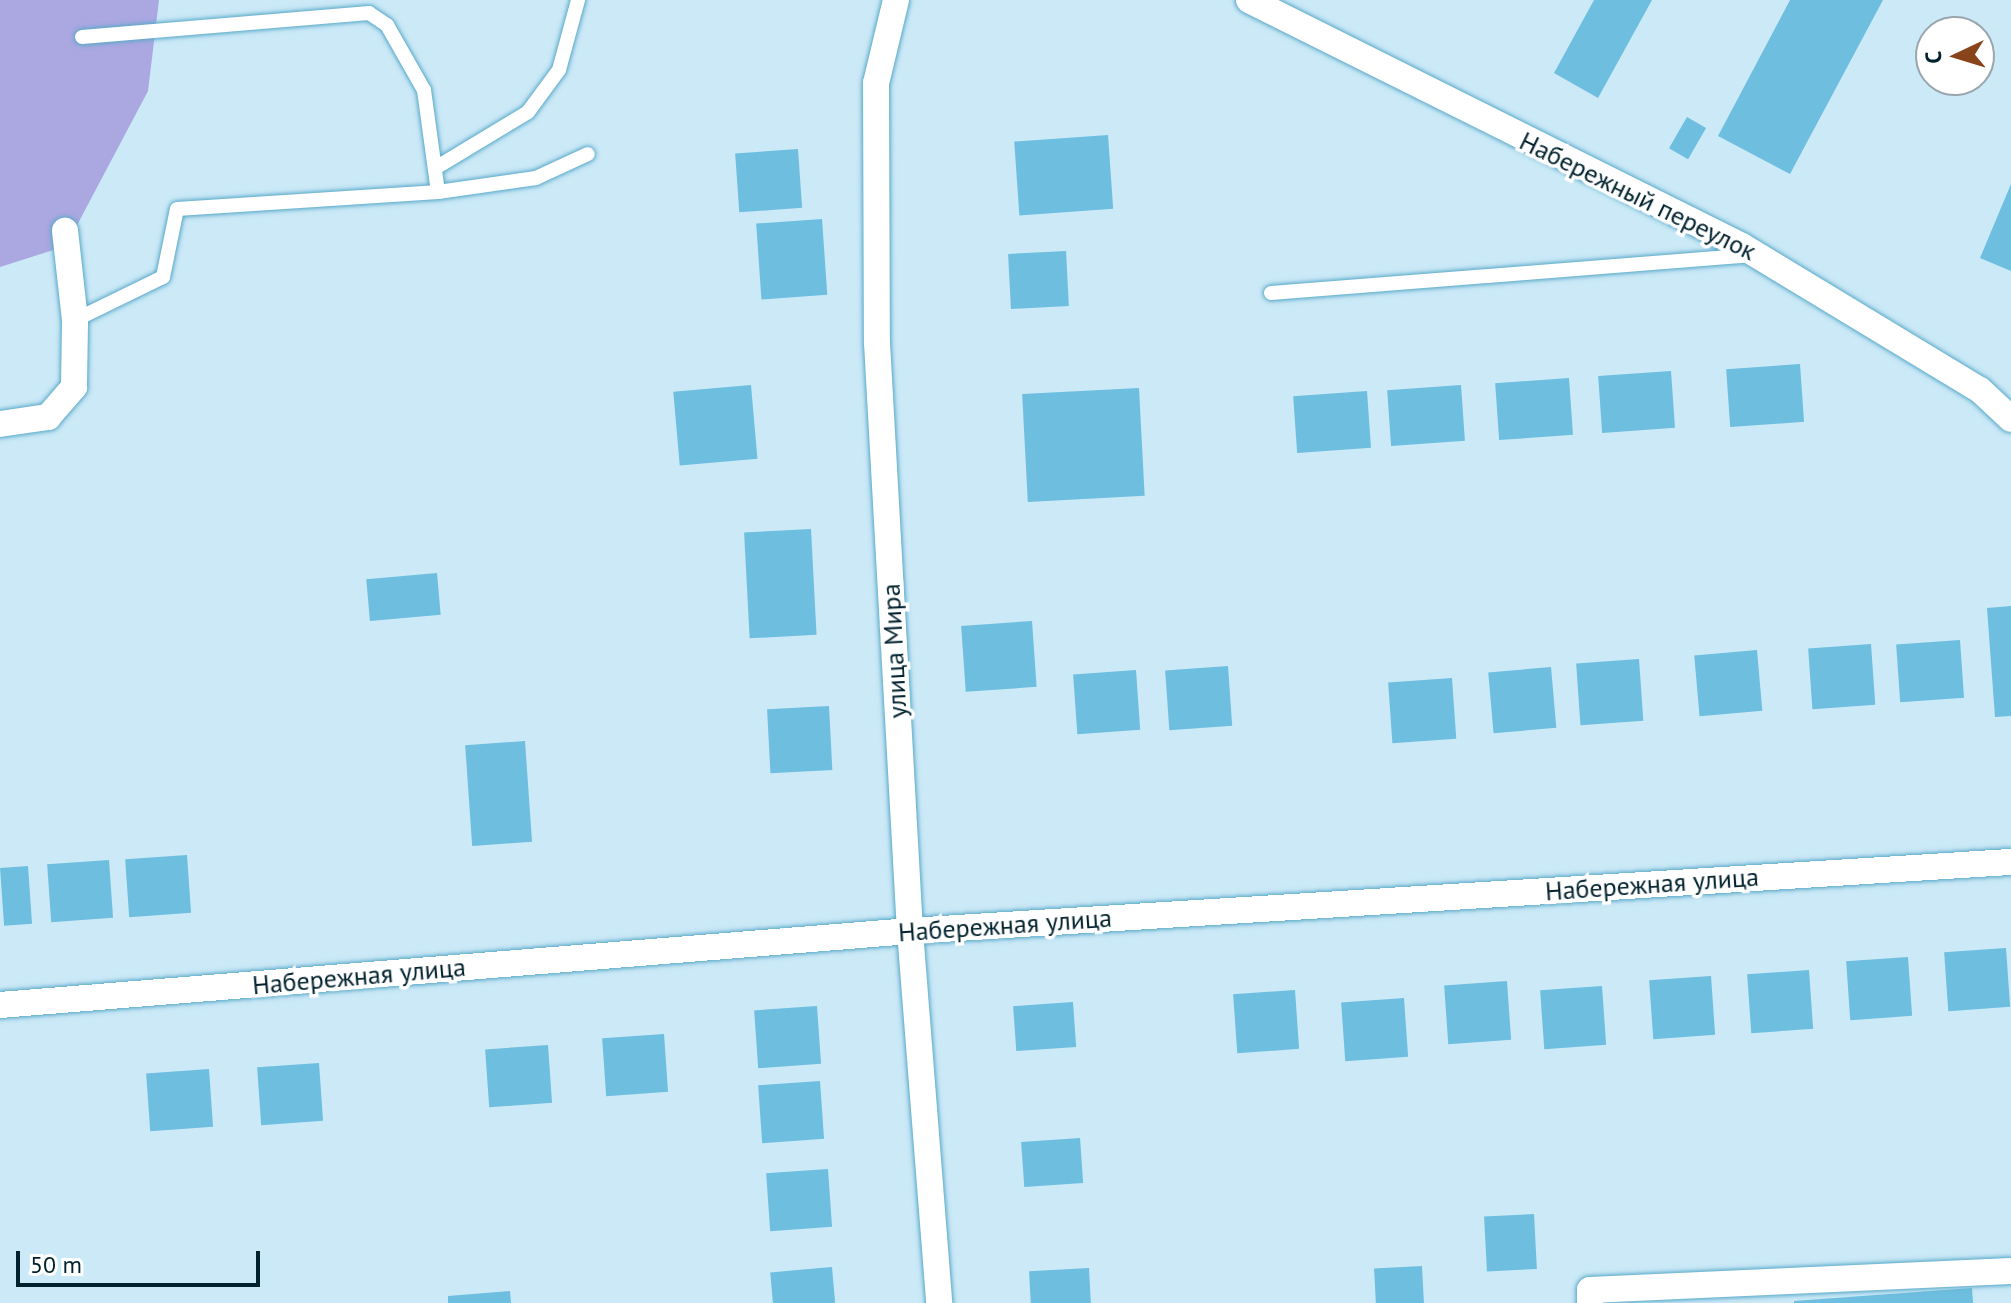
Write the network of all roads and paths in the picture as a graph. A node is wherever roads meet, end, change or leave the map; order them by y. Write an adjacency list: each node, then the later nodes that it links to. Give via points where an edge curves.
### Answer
1 (578, 0): 7 (lane, via 559,70 528,112)
2 (896, 0): 16 (street, улица Мира, via 876,83 877,343)
3 (1249, 0): 10 (street, Набережный переулок)
4 (370, 6): 5 (lane); 7 (lane, via 387,25 424,90)
5 (82, 37)
6 (588, 154): 8 (lane, via 536,178)
7 (437, 167): 8 (lane)
8 (438, 192): 12 (lane, via 177,209 163,277)
9 (65, 231): 12 (street)
10 (1758, 255): 11 (lane); 13 (street, Набережный переулок, via 1980,390)
11 (1271, 293)
12 (75, 320): 14 (street, via 74,387 48,417)
13 (2011, 419)
14 (0, 424)
15 (2011, 862): 16 (street, Набережная улица)
16 (910, 931): 17 (street, Набережная улица); 19 (street, улица Мира)
17 (0, 1005)
18 (2011, 1271): 20 (street, via 1590,1290)
19 (939, 1303)
20 (1590, 1303)

